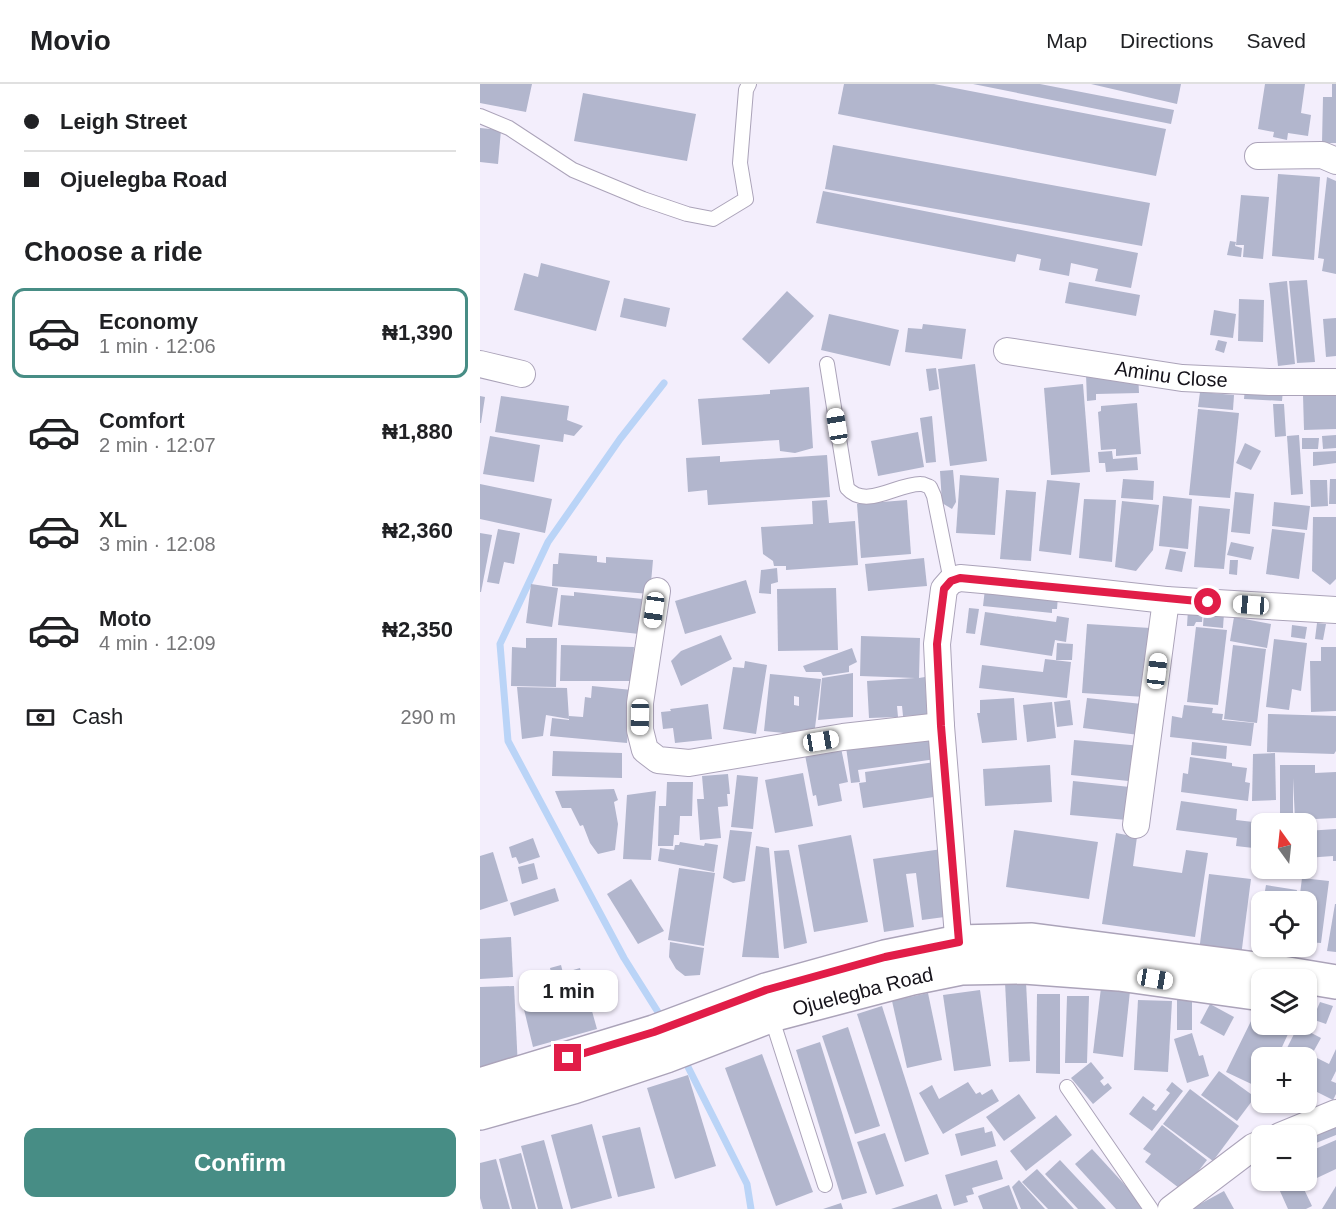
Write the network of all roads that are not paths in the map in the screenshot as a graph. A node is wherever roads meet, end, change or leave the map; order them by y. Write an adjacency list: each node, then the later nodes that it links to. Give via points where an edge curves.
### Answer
1 (749, 84): 2 (lane, via 740,163 746,199 713,219 643,199 573,170 509,128)
2 (480, 116)
3 (1258, 156): 4 (street, via 1322,155)
4 (1336, 161)
5 (1007, 351): 9 (street, Aminu Close, via 1182,378)
6 (480, 364): 8 (street)
7 (827, 364): 10 (lane, via 847,488 853,495 865,498 921,484 930,488)
8 (522, 374)
9 (1336, 382)
10 (951, 581): 12 (street, via 994,581); 14 (street, via 944,589 937,644)
11 (657, 591): 14 (street, via 640,703 640,730 645,750 658,760 689,763 843,737)
12 (1166, 600): 13 (street); 15 (street)
13 (1336, 610)
14 (941, 726): 16 (street)
15 (1136, 825)
16 (960, 955): 17 (main road, Ojuelegba Road, via 1032,940); 18 (main road, Ojuelegba Road, via 1024,967 1119,974); 21 (main road, Ojuelegba Road, via 902,980); 22 (main road, Ojuelegba Road, via 885,957 841,968 766,990)
17 (1336, 982)
18 (1251, 992)
19 (1317, 1001): 20 (main road)
20 (1336, 1004)
21 (771, 1016): 22 (main road, Ojuelegba Road); 30 (lane)
22 (695, 1031): 23 (main road, Ojuelegba Road)
23 (660, 1044): 24 (main road, Ojuelegba Road); 26 (main road, Ojuelegba Road, via 573,1087)
24 (480, 1085)
25 (1067, 1087): 31 (lane)
26 (480, 1113)
27 (1336, 1113): 28 (street)
28 (1307, 1125)
29 (1251, 1149): 32 (street)
30 (825, 1185)
31 (1151, 1209)
32 (1171, 1209)

